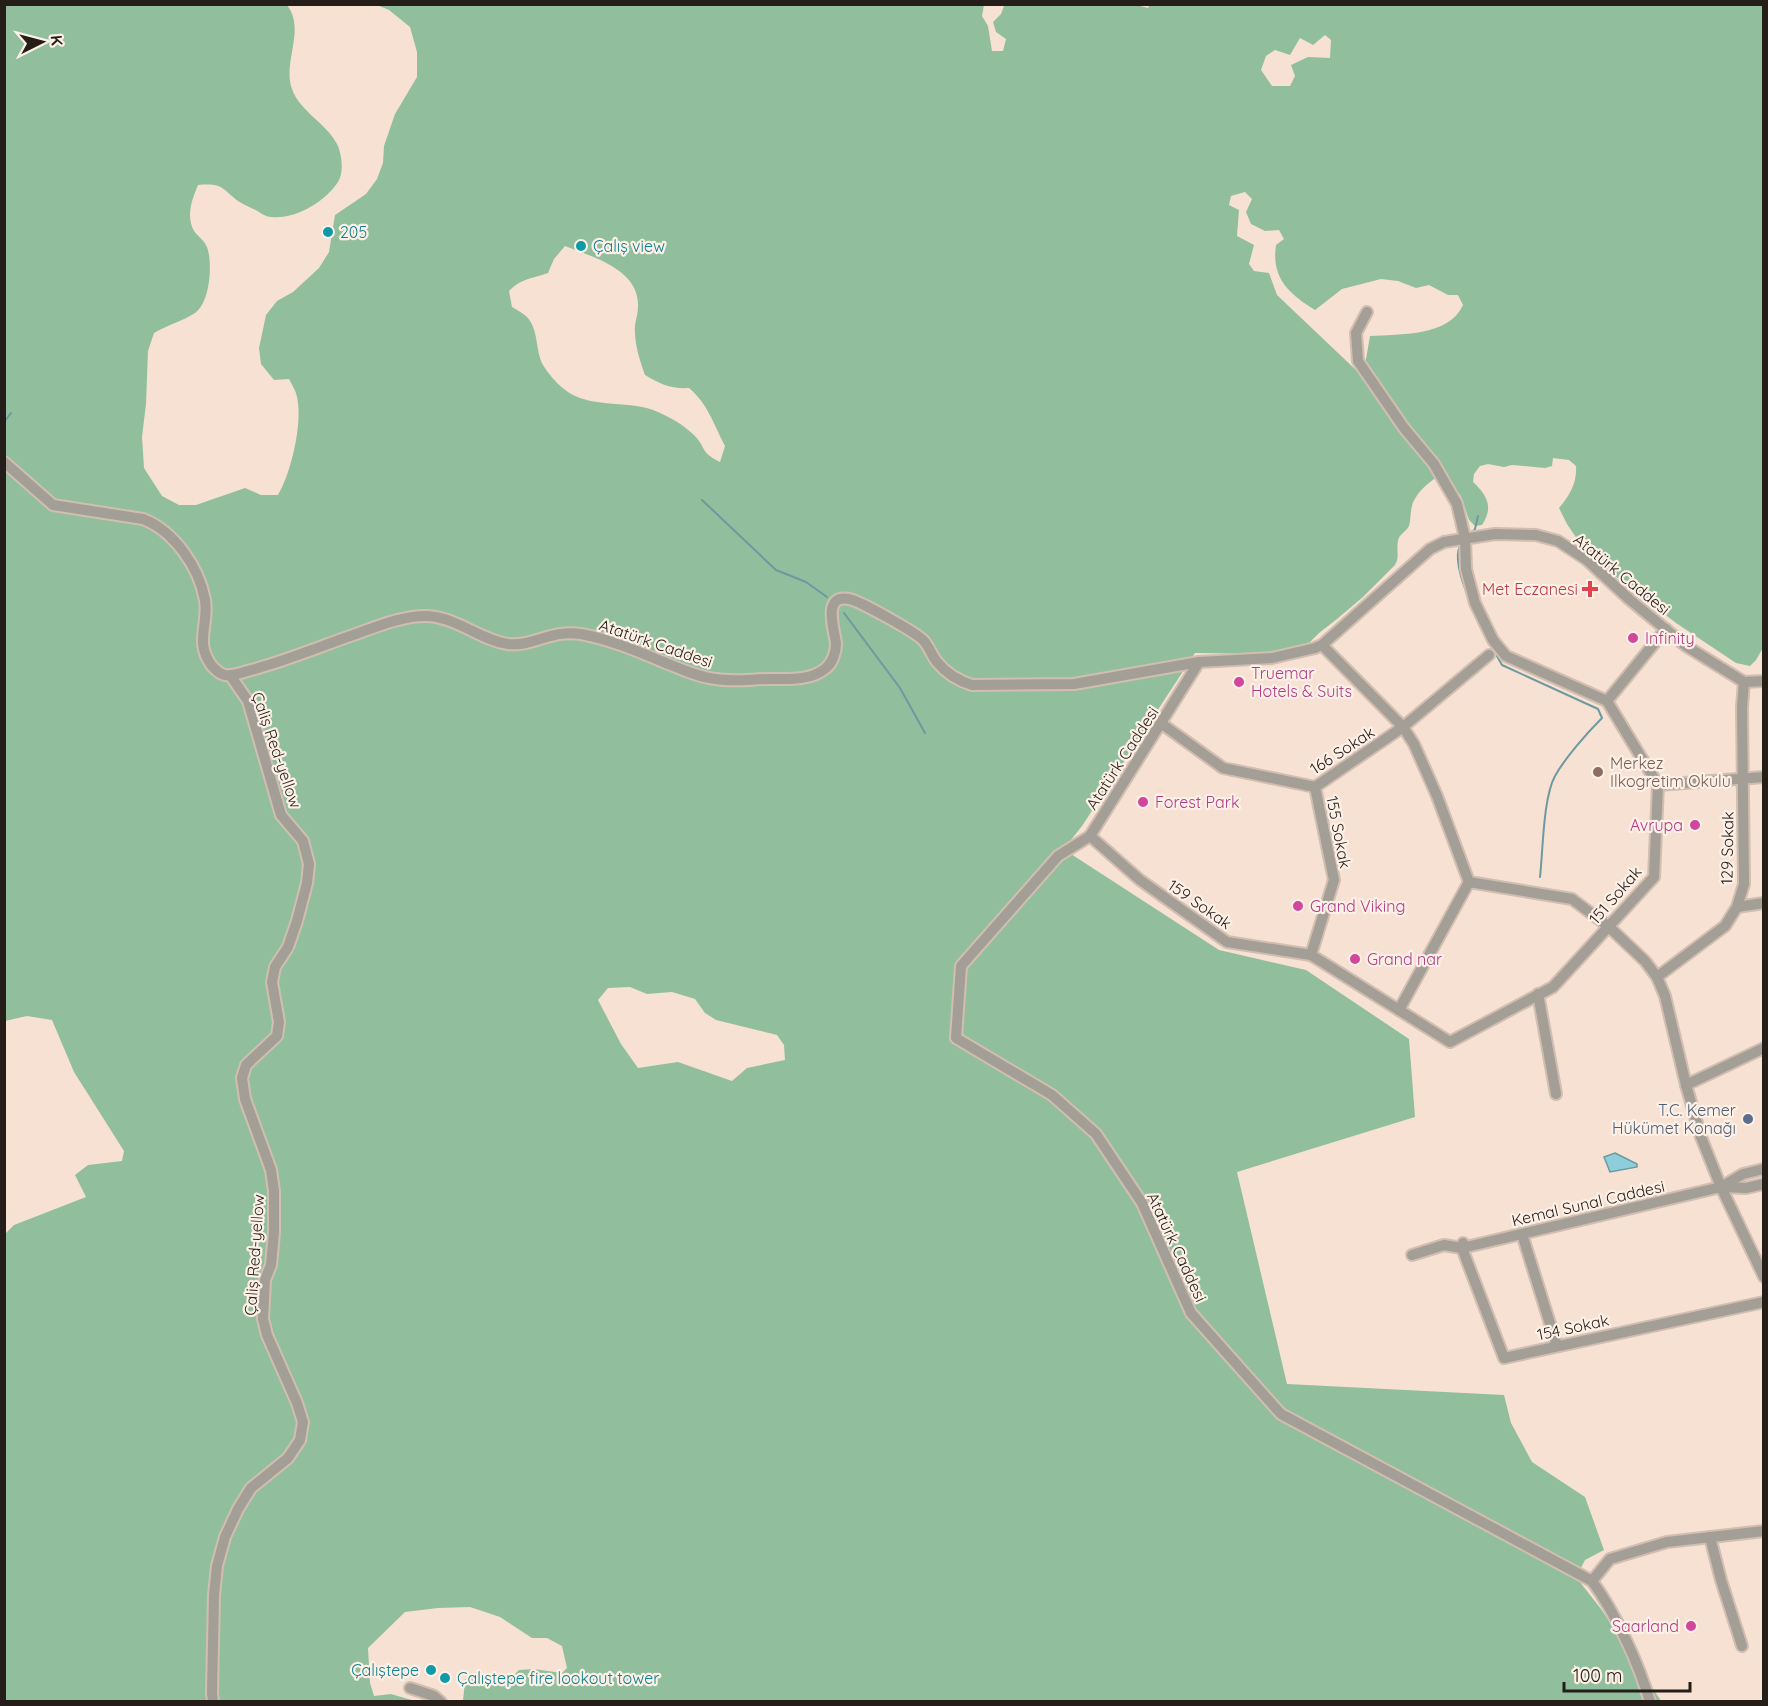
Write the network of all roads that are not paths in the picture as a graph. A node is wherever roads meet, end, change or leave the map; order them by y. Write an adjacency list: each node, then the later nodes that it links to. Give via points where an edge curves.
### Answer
1 (1367, 312): 3 (street, via 1356,333 1358,361 1434,464 1457,504)
2 (4, 462): 8 (street, via 53,505 143,519 160,528 180,547 200,582 205,602 202,643 207,658 216,672)
3 (1465, 538): 4 (street, Atatürk Caddesi, via 1518,534 1558,542 1587,560); 5 (street, Atatürk Caddesi, via 1430,549); 11 (street, via 1466,569 1475,603 1493,640 1506,656)
4 (1666, 629): 10 (street, Atatürk Caddesi); 11 (street)
5 (1322, 645): 7 (street, Atatürk Caddesi, via 1272,658); 13 (street)
6 (1489, 655): 13 (street, 166 Sokak)
7 (1199, 662): 8 (street, Atatürk Caddesi, via 1074,684 972,685 960,682 938,663 923,639 864,604 846,598 831,608 836,646 831,663 824,670 796,679 717,680 608,640 563,632 510,644 452,620 427,616 388,623); 12 (street, Atatürk Caddesi)
8 (230, 675): 44 (street, Çaliş Red-yellow, via 248,701 281,815 303,841 309,864 297,921 272,982 279,1022 277,1036 246,1065 242,1078 272,1170 274,1191 273,1243 265,1280 263,1319 303,1422 300,1440 288,1458 251,1488 225,1537 214,1595)
9 (1764, 681): 10 (street)
10 (1744, 682): 15 (street, 129 Sokak)
11 (1607, 701): 16 (street)
12 (1161, 724): 17 (street, 166 Sokak, via 1223,768); 18 (street, Atatürk Caddesi)
13 (1403, 727): 17 (street, 166 Sokak); 19 (street, via 1424,762)
14 (1764, 777): 15 (street)
15 (1743, 779): 16 (street); 21 (street, 129 Sokak, via 1744,884)
16 (1658, 785): 22 (street, 151 Sokak, via 1654,877)
17 (1316, 787): 23 (street, 155 Sokak, via 1334,880)
18 (1090, 836): 23 (street, 159 Sokak, via 1140,880 1227,942); 41 (street, Atatürk Caddesi, via 1058,856 961,966 956,1038 1052,1095 1096,1134 1142,1203 1191,1313 1281,1414)
19 (1469, 882): 22 (street, via 1572,898); 26 (street)
20 (1764, 903): 21 (street)
21 (1737, 907): 24 (street, 129 Sokak, via 1725,926)
22 (1608, 926): 24 (street); 25 (street, 151 Sokak, via 1553,987)
23 (1311, 955): 26 (street)
24 (1657, 977): 28 (street)
25 (1538, 994): 26 (street, 151 Sokak, via 1450,1042); 29 (street)
26 (1399, 1010)
27 (1764, 1048): 28 (street)
28 (1686, 1085): 32 (street)
29 (1556, 1094)
30 (1764, 1169): 32 (street, Kemal Sunal Caddesi, via 1743,1174)
31 (1764, 1184): 32 (street, Kemal Sunal Caddesi)
32 (1721, 1187): 33 (street, Kemal Sunal Caddesi); 36 (street)
33 (1522, 1234): 34 (street, Kemal Sunal Caddesi); 38 (street)
34 (1462, 1245): 35 (street, Kemal Sunal Caddesi, via 1444,1245); 38 (street, 154 Sokak, via 1504,1358)
35 (1412, 1255)
36 (1764, 1277)
37 (1764, 1302): 38 (street, 154 Sokak)
38 (1557, 1346)
39 (1764, 1531): 40 (street)
40 (1710, 1537): 41 (street, via 1667,1542 1610,1559); 42 (street)
41 (1592, 1581): 46 (street, via 1606,1601)
42 (1742, 1646)
43 (410, 1688): 45 (street)
44 (213, 1701)
45 (441, 1701)
46 (1650, 1701)

